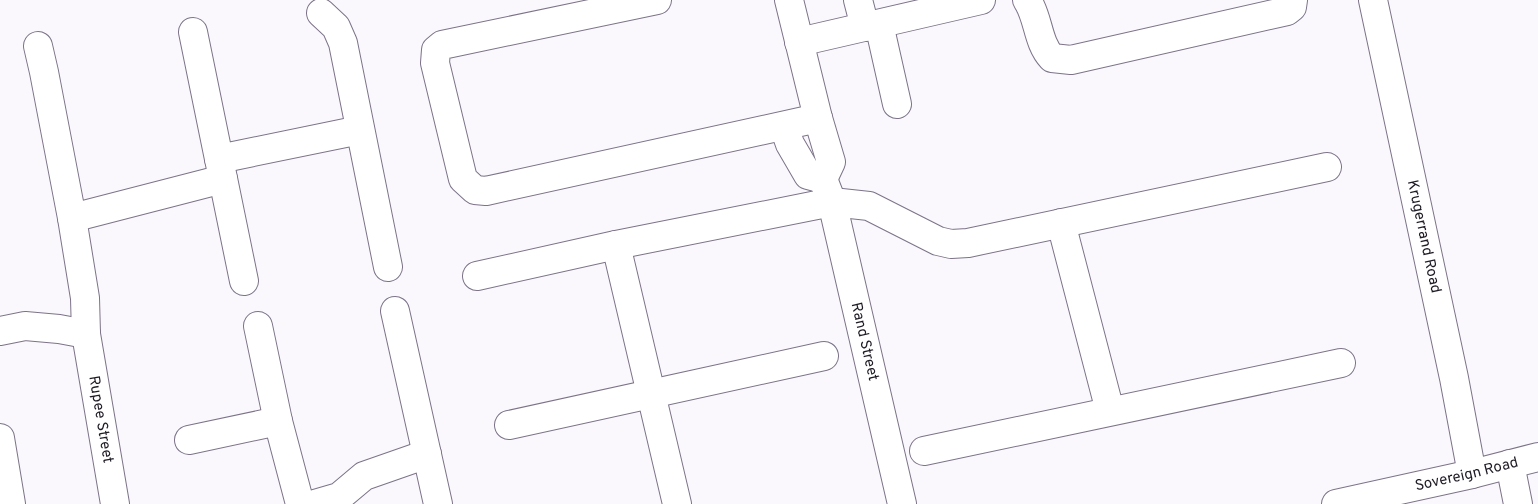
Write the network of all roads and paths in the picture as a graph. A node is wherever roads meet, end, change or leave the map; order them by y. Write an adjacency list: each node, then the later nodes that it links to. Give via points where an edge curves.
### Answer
1 (657, 0): 15 (street, via 442,45 436,50 435,63 463,179 475,190 486,191)
2 (789, 0): 11 (street)
3 (858, 0): 9 (street)
4 (981, 0): 9 (street)
5 (1027, 0): 6 (street, via 1046,51 1052,58 1072,60 1287,11)
6 (1293, 0)
7 (1373, 0): 42 (street, Krugerrand Road)
8 (321, 13): 16 (street, via 336,27 343,43)
9 (872, 26): 11 (street); 13 (street)
10 (192, 32): 18 (street)
11 (799, 42): 14 (street)
12 (38, 46): 20 (street, Rupee Street)
13 (897, 104)
14 (818, 118): 15 (street); 19 (street, via 831,162)
15 (784, 127): 19 (street, via 808,175)
16 (360, 130): 18 (street); 23 (street)
17 (1327, 167): 21 (street)
18 (221, 169): 20 (street); 25 (street)
19 (827, 190): 21 (street, via 951,244); 22 (street); 49 (street, Rand Street)
20 (72, 218): 29 (street, Rupee Street, via 85,298)
21 (1061, 223): 33 (street)
22 (616, 245): 24 (street); 32 (street)
23 (388, 267)
24 (477, 276)
25 (244, 281)
26 (395, 311): 39 (street)
27 (258, 326): 34 (street)
28 (0, 331): 29 (street, via 25,326)
29 (86, 334): 44 (street, Rupee Street)
30 (824, 356): 32 (street)
31 (1341, 363): 33 (street)
32 (651, 394): 35 (street); 48 (street)
33 (1110, 411): 38 (street)
34 (278, 421): 37 (street); 45 (street)
35 (509, 425)
36 (0, 438): 43 (street)
37 (189, 440)
38 (924, 451)
39 (427, 454): 46 (street, via 364,476 339,498); 47 (street)
40 (1538, 457): 41 (street, Sovereign Road)
41 (1510, 464): 42 (street, Sovereign Road); 51 (street)
42 (1472, 474): 50 (street, Sovereign Road)
43 (7, 500)
44 (115, 504)
45 (300, 504)
46 (315, 504)
47 (438, 504)
48 (677, 504)
49 (902, 504)
50 (1336, 504)
51 (1518, 504)

